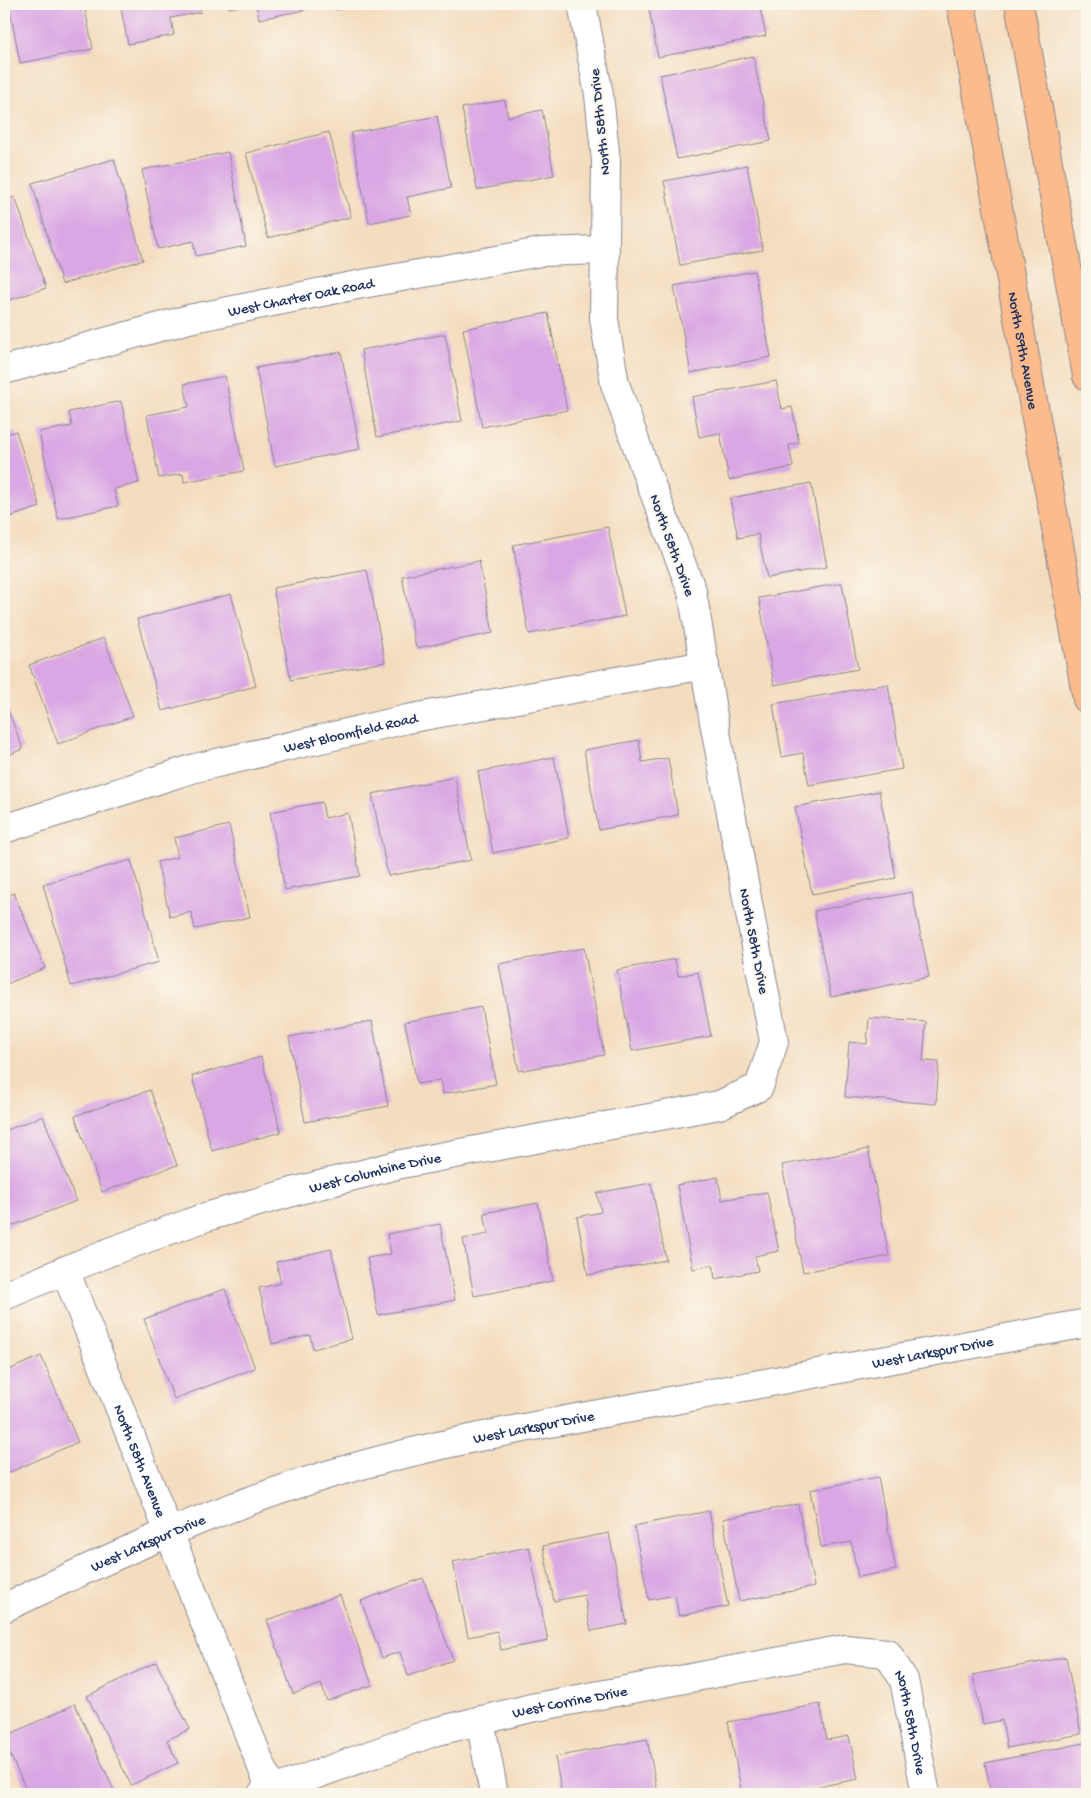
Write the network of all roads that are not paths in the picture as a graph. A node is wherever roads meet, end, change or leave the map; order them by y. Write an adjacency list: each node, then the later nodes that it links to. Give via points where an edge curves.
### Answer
1 (582, 4): 4 (street, North 58th Drive, via 599,95 606,161)
2 (961, 4): 8 (main road, North 59th Avenue)
3 (1019, 4): 6 (main road)
4 (604, 250): 5 (street, West Charter Oak Road, via 541,252 347,287 189,319); 7 (street, North 58th Drive, via 604,319 615,384 692,591)
5 (4, 370)
6 (1087, 376)
7 (705, 665): 9 (street, West Bloomfield Road, via 407,719 195,768); 10 (street, North 58th Drive, via 774,1042)
8 (1087, 699)
9 (4, 829)
10 (759, 1087): 11 (street, West Columbine Drive, via 719,1105 401,1164 296,1191 206,1217)
11 (65, 1270): 12 (street, West Columbine Drive); 14 (street, North 58th Avenue)
12 (4, 1296)
13 (1087, 1323): 14 (street, West Larkspur Drive, via 527,1426 311,1480)
14 (168, 1532): 15 (street, West Larkspur Drive); 18 (street, North 58th Avenue)
15 (4, 1608)
16 (887, 1653): 17 (street, West Corrine Drive, via 845,1649); 20 (street, North 58th Drive, via 904,1680)
17 (480, 1720): 18 (street, West Corrine Drive, via 434,1732); 19 (street)
18 (266, 1792)
19 (494, 1794)
20 (926, 1794)

